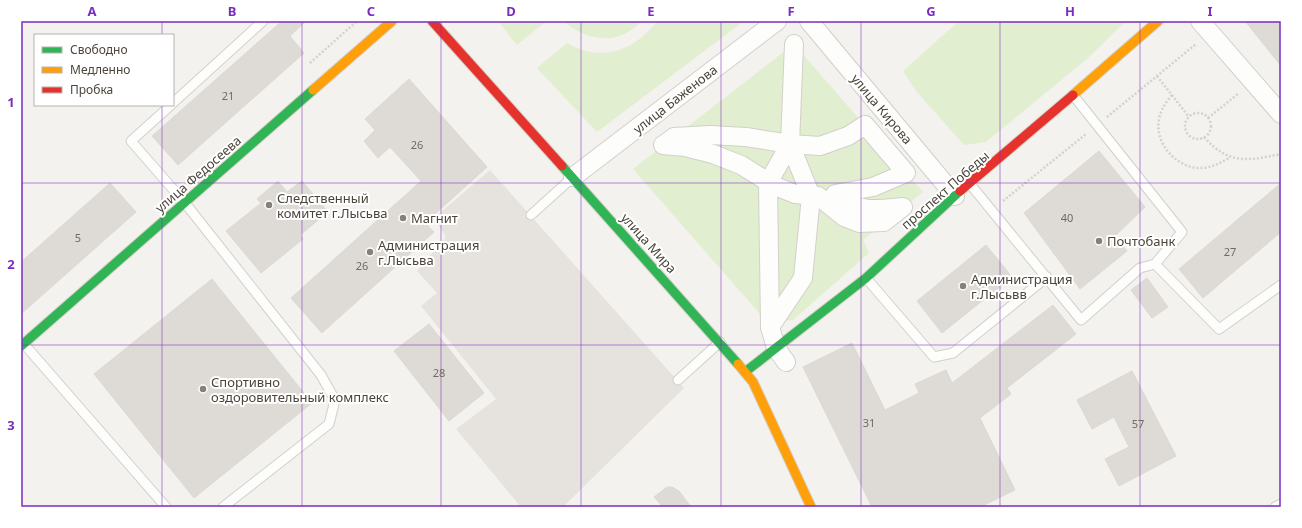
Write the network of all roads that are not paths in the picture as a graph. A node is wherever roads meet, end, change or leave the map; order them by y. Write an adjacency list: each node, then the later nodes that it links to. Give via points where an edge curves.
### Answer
1 (263, 21): 10 (lane)
2 (392, 21): 19 (street, улица Федосеева)
3 (432, 21): 14 (street, улица Мира)
4 (777, 21): 14 (street, улица Баженова)
5 (809, 21): 18 (street, улица Кирова)
6 (1158, 21): 9 (street, проспект Победы)
7 (1200, 21): 12 (street)
8 (794, 44): 13 (street)
9 (1073, 95): 16 (street, проспект Победы); 21 (lane, via 1182,232)
10 (174, 102)
11 (169, 106): 19 (lane, via 131,141)
12 (1281, 114)
13 (790, 144): 15 (street); 15 (street, via 746,137 710,135 674,137 663,145 713,154 741,165); 17 (street); 17 (street, via 820,146 848,136 865,125 906,173 873,187 835,194 860,209 903,207 884,222 859,223 835,211 818,196)
14 (573, 177): 20 (lane); 26 (street, улица Мира)
15 (768, 183): 17 (street, via 795,194); 25 (street)
16 (970, 184): 18 (street, проспект Победы); 22 (lane)
17 (811, 196): 25 (street, via 804,278)
18 (955, 196): 23 (street, проспект Победы)
19 (185, 203): 27 (street, улица Федосеева); 33 (lane, via 321,375 335,400 329,424)
20 (531, 215)
21 (1155, 264): 22 (lane, via 1140,268 1081,320); 24 (lane, via 1219,329)
22 (1047, 277): 23 (lane, via 953,353 934,357)
23 (866, 278): 28 (street, проспект Победы)
24 (1281, 284)
25 (770, 327): 28 (street)
26 (720, 342): 29 (street, улица Мира); 30 (lane)
27 (22, 345): 32 (lane)
28 (781, 355): 29 (street, проспект Победы)
29 (745, 372): 34 (street, улица Мира, via 753,382)
30 (678, 380)
31 (1281, 504): 35 (lane)
32 (166, 507)
33 (223, 507)
34 (811, 507)
35 (1275, 507)

